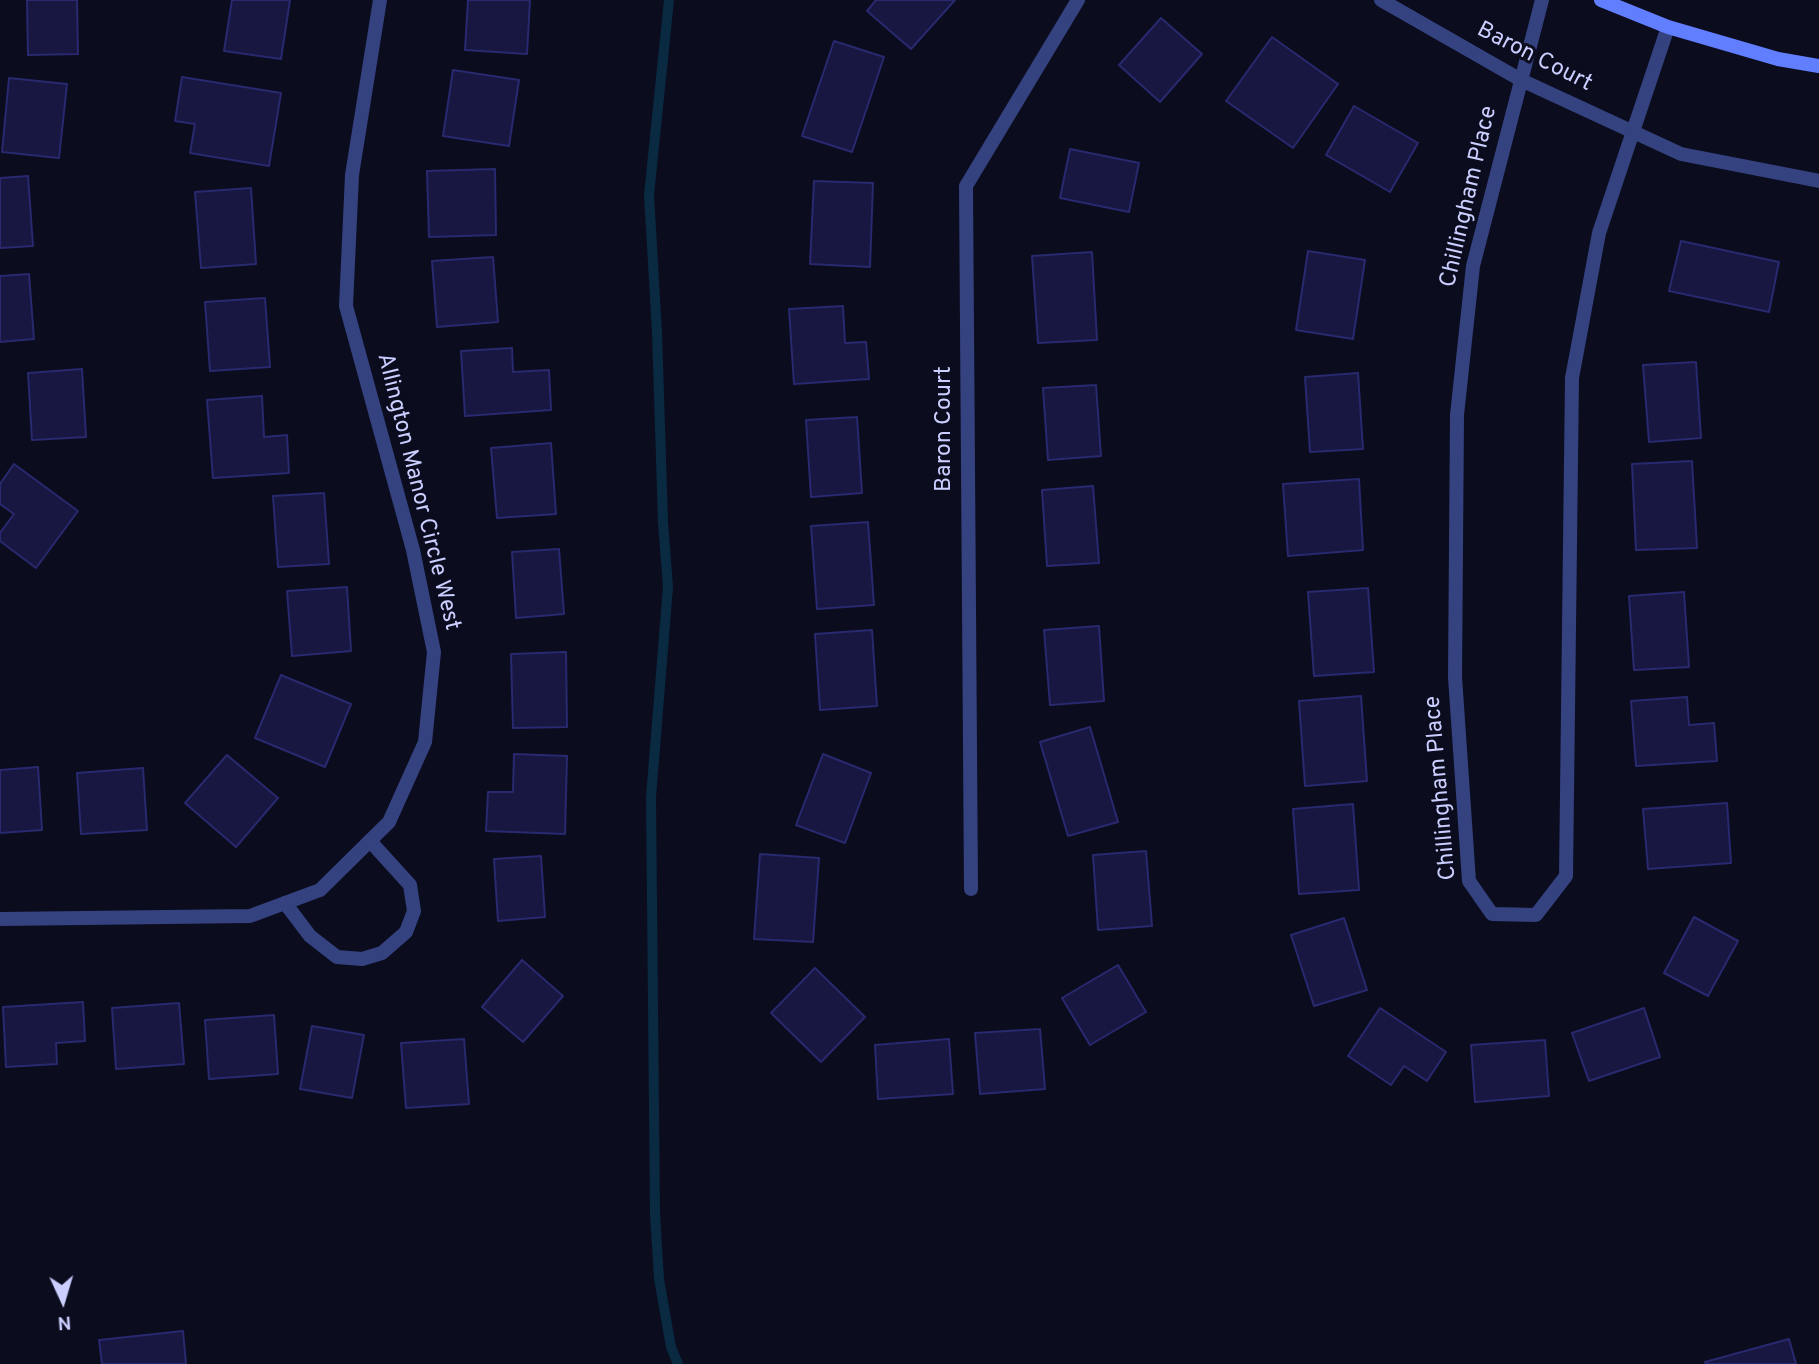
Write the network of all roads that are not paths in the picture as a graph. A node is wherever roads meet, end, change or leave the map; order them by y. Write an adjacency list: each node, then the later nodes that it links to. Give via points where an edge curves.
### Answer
1 (380, 0): 11 (street, Allington Manor Circle West, via 352,176 346,306 413,550 434,652 425,742 388,822)
2 (1078, 0): 12 (street, Baron Court, via 965,186)
3 (1381, 0): 8 (street, Baron Court)
4 (1542, 0): 8 (street, Chillingham Place)
5 (1601, 0): 6 (street)
6 (1668, 27): 7 (street); 9 (street, Chillingham Place)
7 (1819, 66)
8 (1521, 80): 9 (street, Baron Court); 9 (street, Chillingham Place, via 1473,265 1457,415 1455,677 1461,772 1469,881 1492,914 1536,915 1566,876 1572,378 1599,233)
9 (1632, 131): 10 (street, Baron Court, via 1681,154)
10 (1819, 181)
11 (370, 841): 13 (street, Allington Manor Circle West, via 320,890); 13 (street, via 410,885 414,911 406,932 382,953 362,959 338,957 310,936)
12 (971, 889)
13 (285, 903): 14 (street, Allington Manor Circle West, via 250,916)
14 (0, 919)

